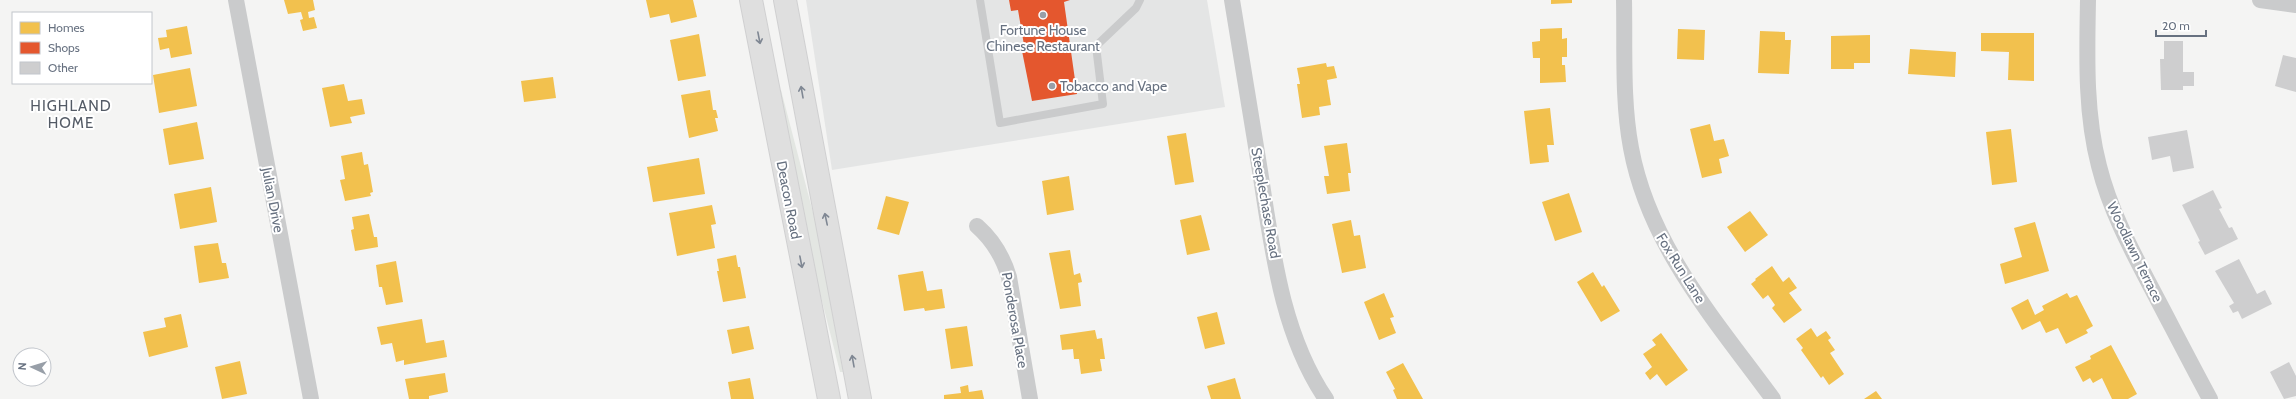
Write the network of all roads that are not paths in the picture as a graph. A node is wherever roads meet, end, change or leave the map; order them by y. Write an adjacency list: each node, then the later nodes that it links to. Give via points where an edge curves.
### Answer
1 (236, 0): 12 (street, Julian Drive)
2 (751, 0): 13 (main road, Deacon Road, one-way to 13)
3 (785, 0): 14 (main road, one-way to 3)
4 (980, 0): 5 (lane, via 1000,123 1103,104 1096,46 1136,8)
5 (1140, 0)
6 (1232, 0): 16 (street, Steeplechase Road, via 1281,287 1303,357)
7 (1624, 0): 17 (street, Fox Run Lane, via 1626,110 1631,148 1652,221 1687,282)
8 (2088, 0): 18 (street, Woodlawn Terrace, via 2089,99 2092,129 2099,166 2110,202 2124,237)
9 (2260, 0): 10 (street)
10 (2296, 5)
11 (977, 226): 15 (street, Ponderosa Place, via 995,246 1009,277)
12 (311, 399)
13 (829, 399)
14 (860, 399)
15 (1030, 399)
16 (1326, 399)
17 (1773, 399)
18 (2210, 399)

